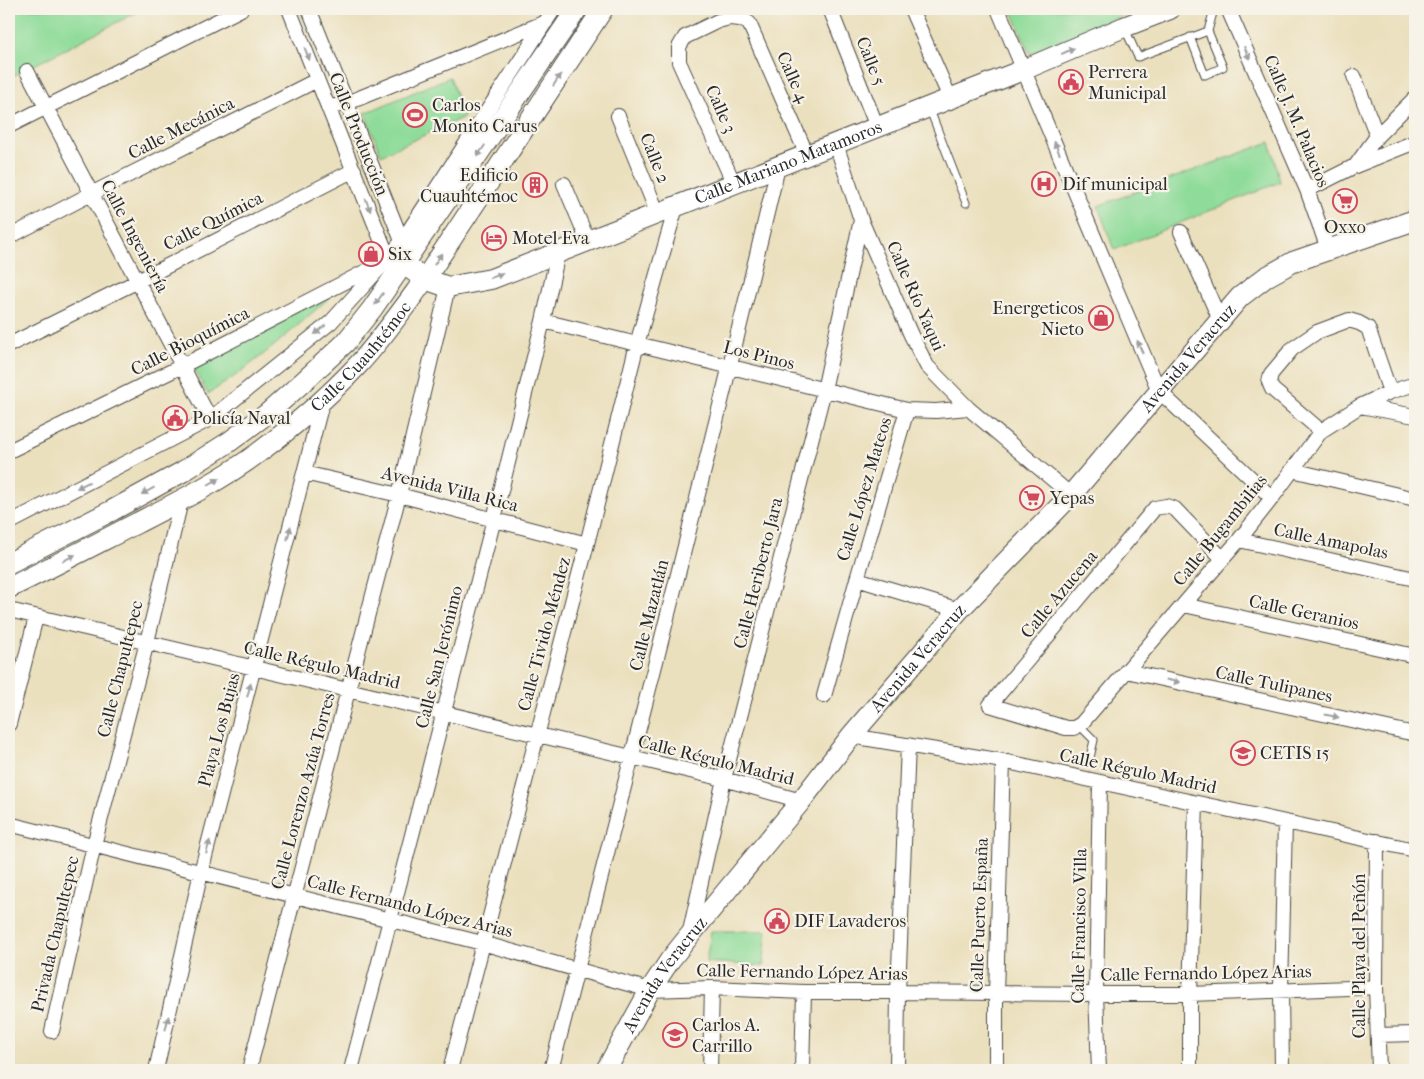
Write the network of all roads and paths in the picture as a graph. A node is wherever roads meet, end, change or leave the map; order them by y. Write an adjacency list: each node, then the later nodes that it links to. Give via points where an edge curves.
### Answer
1 (241, 9): 28 (street)
2 (289, 9): 23 (street, Calle Producción, one-way to 23)
3 (309, 9): 26 (street)
4 (539, 9): 15 (street)
5 (554, 9): 15 (street)
6 (577, 9): 15 (main road, Calle Cuauhtémoc)
7 (603, 9): 19 (main road, Calle Cuauhtémoc)
8 (830, 9): 32 (street, Calle 5)
9 (911, 9): 24 (street)
10 (998, 9): 21 (street)
11 (1170, 9): 16 (main road, Calle Mariano Matamoros)
12 (1214, 9): 17 (lane)
13 (1228, 9): 42 (street, Calle J. M. Palacios, one-way to 42)
14 (716, 15): 36 (street, Calle 4, via 740,18 750,23); 41 (street, Calle 3, via 686,37 679,47 679,62)
15 (555, 25): 19 (street); 26 (street); 50 (street); 54 (main road, Calle Cuauhtémoc, one-way to 54)
16 (1124, 27): 18 (lane, via 1138,57); 21 (main road, Calle Mariano Matamoros, one-way to 16)
17 (1208, 30): 18 (lane); 18 (lane, via 1223,67 1205,75)
18 (1190, 37)
19 (583, 39): 55 (main road, Calle Cuauhtémoc, one-way to 19)
20 (26, 70): 28 (street, Calle Ingeniería)
21 (1024, 70): 24 (main road, Calle Mariano Matamoros); 66 (street, one-way to 21)
22 (1354, 76): 33 (street)
23 (317, 80): 29 (street, Calle Producción); 43 (street, Calle Mecánica)
24 (950, 98): 27 (main road, Calle Mariano Matamoros)
25 (1415, 98): 33 (street)
26 (347, 103): 29 (street); 50 (street)
27 (929, 107): 32 (main road, Calle Mariano Matamoros); 44 (lane)
28 (46, 108): 31 (street); 43 (street, Calle Ingeniería)
29 (328, 108): 39 (street, Calle Producción)
30 (618, 116): 45 (street, Calle 2)
31 (9, 126)
32 (877, 127): 35 (main road, Calle Mariano Matamoros)
33 (1377, 136): 37 (street)
34 (1415, 142): 37 (street)
35 (836, 144): 36 (main road, Calle Mariano Matamoros); 46 (street, Calle Río Yaqui)
36 (807, 156): 38 (main road, Calle Mariano Matamoros)
37 (1355, 166): 42 (street)
38 (778, 167): 41 (main road, Calle Mariano Matamoros); 63 (street, Calle Mazatlán)
39 (354, 170): 54 (street, Calle Producción, one-way to 54); 56 (street, Calle Química)
40 (564, 184): 51 (street)
41 (734, 184): 45 (main road, Calle Mariano Matamoros)
42 (1307, 190): 52 (street, Calle J. M. Palacios)
43 (91, 194): 49 (street, Calle Mecánica); 56 (street, Calle Ingeniería)
44 (966, 203)
45 (667, 211): 51 (main road, Calle Mariano Matamoros); 60 (street, Calle Tivido Méndez)
46 (861, 220): 65 (street, Calle Heriberto Jara); 70 (street, Calle Río Yaqui, via 927,366)
47 (1414, 224): 52 (main road, Avenida Veracruz)
48 (1181, 232): 58 (street)
49 (9, 237)
50 (402, 241): 54 (street)
51 (588, 241): 53 (main road, Calle Mariano Matamoros)
52 (1328, 249): 58 (main road, Avenida Veracruz, via 1293,262 1266,277 1240,297)
53 (558, 253): 57 (main road, Calle Mariano Matamoros, one-way to 53, via 491,278); 59 (street, Calle San Jerónimo)
54 (393, 261): 55 (main road); 62 (street, Calle Bioquímica); 73 (street, one-way to 73, via 331,322); 88 (main road, Calle Cuauhtémoc, one-way to 88, via 372,309 345,343 268,412 182,472)
55 (425, 279): 57 (main road); 68 (main road, Calle Cuauhtémoc, via 357,366)
56 (138, 281): 61 (street, Calle Química); 62 (street, Calle Ingeniería)
57 (448, 287): 78 (street, Calle Lorenzo Azúa Torres)
58 (1220, 320): 66 (main road, Avenida Veracruz)
59 (543, 321): 60 (street, Los Pinos); 83 (street, Calle San Jerónimo)
60 (637, 344): 63 (street, Los Pinos); 86 (street, Calle Tivido Méndez)
61 (9, 345)
62 (182, 366): 73 (street, Calle Ingeniería); 75 (street, Calle Bioquímica)
63 (731, 366): 65 (street, Los Pinos); 109 (street, Calle Mazatlán)
64 (1415, 384): 67 (street, Calle Bugambilias)
65 (824, 390): 71 (street, Los Pinos); 112 (street, Calle Heriberto Jara)
66 (1159, 391): 79 (main road, Avenida Veracruz); 80 (street)
67 (1390, 392): 69 (street, Calle Bugambilias); 74 (street, via 1368,328 1349,320 1317,332 1292,349 1271,374 1269,382 1272,389)
68 (323, 399): 77 (street, Playa Los Bujas); 82 (main road, Calle Cuauhtémoc, one-way to 68, via 258,454)
69 (1360, 406): 72 (street); 74 (street, Calle Bugambilias)
70 (968, 408): 71 (street, Los Pinos); 79 (street, Calle Río Yaqui)
71 (907, 410): 89 (street, Calle López Mateos)
72 (1415, 416)
73 (210, 419): 84 (street, one-way to 84)
74 (1321, 431): 76 (street, Calle Bugambilias)
75 (9, 451)
76 (1292, 470): 80 (street, Calle Bugambilias); 81 (street)
77 (304, 473): 78 (street, Avenida Villa Rica); 98 (street, Playa Los Bujas, one-way to 77)
78 (399, 495): 83 (street, Avenida Villa Rica); 100 (street, Calle Lorenzo Azúa Torres)
79 (1071, 495): 94 (main road, Avenida Veracruz)
80 (1272, 498): 85 (street, Calle Bugambilias)
81 (1415, 499)
82 (180, 501): 91 (main road, Calle Cuauhtémoc, one-way to 82); 96 (street, Calle Chapultepec)
83 (494, 519): 86 (street, Avenida Villa Rica); 102 (street, Calle San Jerónimo)
84 (9, 523)
85 (1239, 540): 87 (street, Calle Bugambilias); 90 (street, Calle Amapolas)
86 (587, 544): 106 (street, Calle Tivido Méndez)
87 (1223, 559): 92 (street, Calle Bugambilias); 104 (street, Calle Azucena, via 1174,509 1166,506 1156,508 990,705 1066,728)
88 (9, 562)
89 (856, 579): 94 (street); 101 (street, Calle López Mateos)
90 (1415, 579)
91 (9, 588)
92 (1184, 605): 97 (street, Calle Geranios); 99 (street, Calle Bugambilias)
93 (9, 610): 95 (street, Calle Régulo Madrid)
94 (959, 610): 107 (main road, Avenida Veracruz)
95 (36, 617): 96 (street, Calle Régulo Madrid); 103 (street)
96 (147, 642): 98 (street, Calle Régulo Madrid); 119 (street, Calle Chapultepec)
97 (1415, 656)
98 (254, 668): 100 (street, Calle Régulo Madrid); 121 (street, Playa Los Bujas, one-way to 98)
99 (1126, 671): 104 (street, Calle Bugambilias); 105 (street, Calle Tulipanes, one-way to 105)
100 (348, 690): 102 (street, Calle Régulo Madrid); 122 (street, Calle Lorenzo Azúa Torres)
101 (824, 696)
102 (444, 712): 106 (street, Calle Régulo Madrid); 123 (street, Calle San Jerónimo)
103 (9, 724)
104 (1077, 726): 111 (lane, via 1094,740)
105 (1415, 734)
106 (536, 735): 109 (street, Calle Régulo Madrid); 125 (street, Calle Tivido Méndez)
107 (851, 736): 108 (street, Calle Régulo Madrid); 114 (main road, Avenida Veracruz)
108 (908, 745): 110 (street, Calle Régulo Madrid); 132 (street)
109 (632, 758): 112 (street, Calle Régulo Madrid); 126 (street, Calle Mazatlán)
110 (1002, 761): 113 (street, Calle Régulo Madrid); 133 (street, Calle Puerto España)
111 (1089, 762)
112 (724, 779): 114 (street, Calle Régulo Madrid); 124 (street, Calle Heriberto Jara)
113 (1100, 782): 115 (street, Calle Régulo Madrid); 134 (street, Calle Francisco Villa)
114 (801, 801): 124 (main road, Avenida Veracruz)
115 (1196, 803): 116 (street, Calle Régulo Madrid); 135 (street)
116 (1285, 822): 118 (street, Calle Régulo Madrid); 130 (street)
117 (9, 824): 119 (street, Calle Fernando López Arias)
118 (1377, 841): 120 (street, Calle Régulo Madrid); 128 (street, Calle Playa del Peñón)
119 (94, 846): 121 (street, Calle Fernando López Arias); 136 (street, Privada Chapultepec)
120 (1415, 850)
121 (201, 872): 122 (street, Calle Fernando López Arias); 139 (street, Playa Los Bujas, one-way to 121)
122 (295, 896): 123 (street, Calle Fernando López Arias); 140 (street, Calle Lorenzo Azúa Torres)
123 (389, 919): 125 (street, Calle Fernando López Arias); 141 (street, Calle San Jerónimo)
124 (690, 934): 129 (main road, Avenida Veracruz)
125 (482, 943): 126 (street, Calle Fernando López Arias); 142 (street, Calle Tivido Méndez)
126 (577, 969): 129 (street, Calle Fernando López Arias); 143 (street, Calle Mazatlán)
127 (712, 988): 129 (street, Calle Fernando López Arias); 131 (street, Calle Fernando López Arias); 145 (street)
128 (1376, 988): 130 (street, Calle Fernando López Arias); 138 (street, Calle Playa del Peñón)
129 (650, 990): 144 (main road, Avenida Veracruz)
130 (1282, 990): 135 (street, Calle Fernando López Arias); 151 (street)
131 (804, 992): 132 (street, Calle Fernando López Arias); 146 (street)
132 (898, 992): 133 (street, Calle Fernando López Arias); 147 (street)
133 (996, 994): 134 (street, Calle Fernando López Arias); 148 (street, Calle Puerto España)
134 (1096, 994): 135 (street, Calle Fernando López Arias); 149 (street, Calle Francisco Villa)
135 (1190, 994): 150 (street)
136 (52, 1031)
137 (1415, 1034): 138 (street)
138 (1378, 1035): 152 (street, Calle Playa del Peñón)
139 (156, 1070)
140 (250, 1070)
141 (351, 1070)
142 (450, 1070)
143 (551, 1070)
144 (606, 1070)
145 (710, 1070)
146 (802, 1070)
147 (897, 1070)
148 (996, 1070)
149 (1099, 1070)
150 (1190, 1070)
151 (1282, 1070)
152 (1378, 1070)

